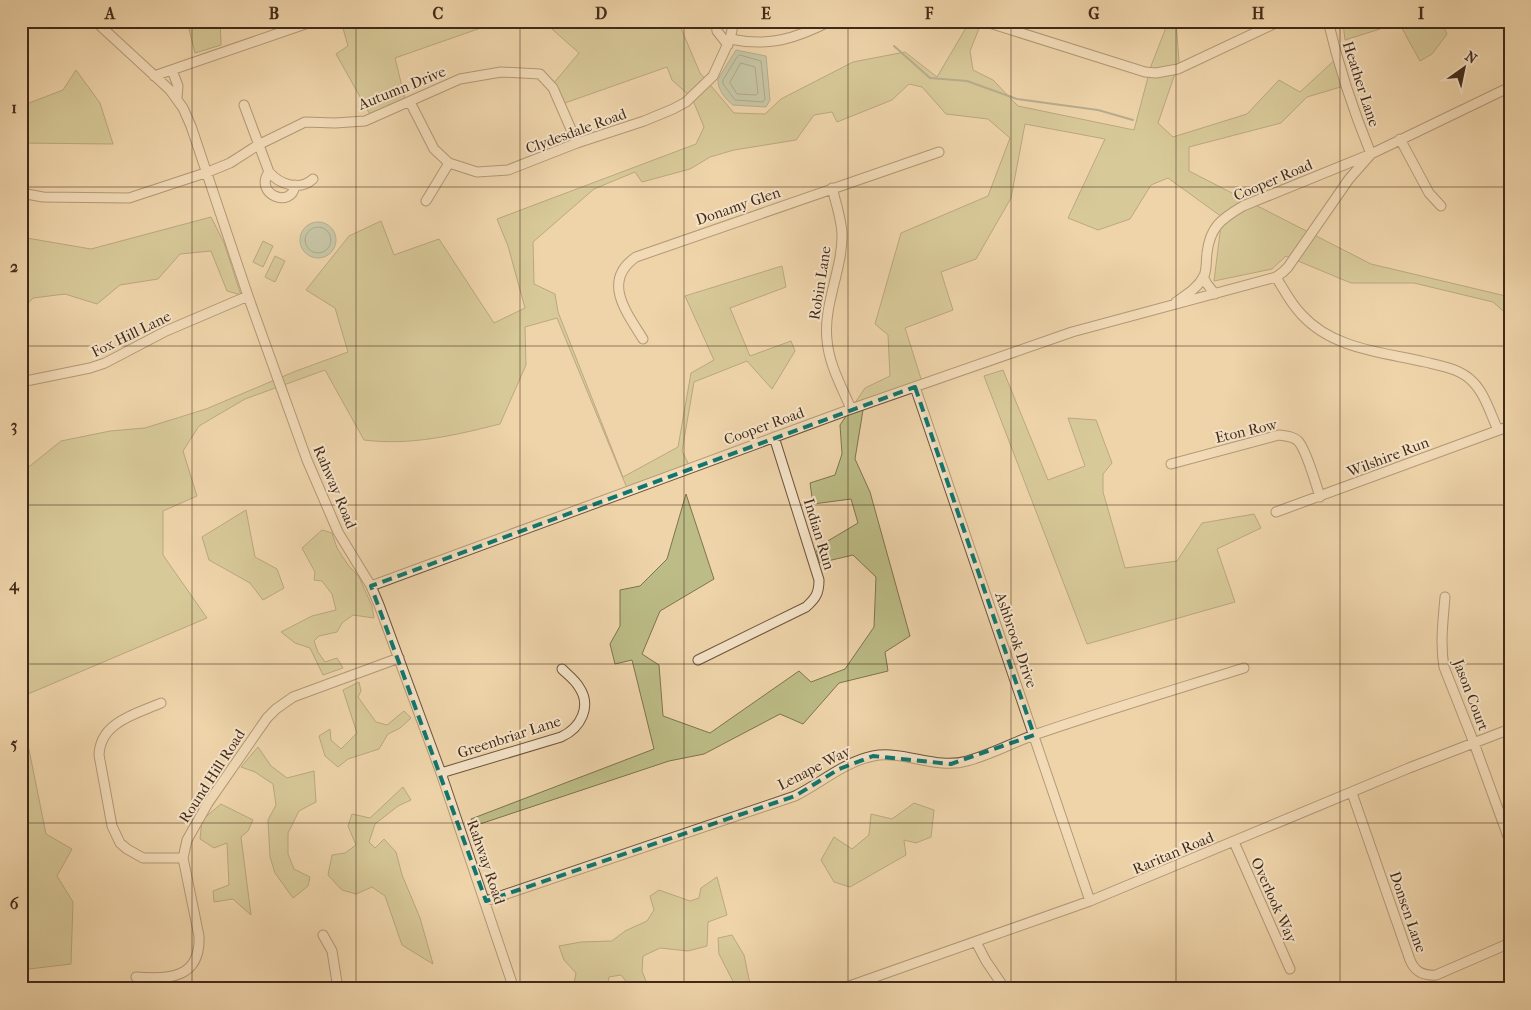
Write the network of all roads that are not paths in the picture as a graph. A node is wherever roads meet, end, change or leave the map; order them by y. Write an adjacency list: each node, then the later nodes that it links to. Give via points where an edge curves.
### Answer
1 (95, 21): 12 (street, Rahway Road)
2 (314, 21): 11 (street)
3 (716, 21): 10 (street, via 717,31)
4 (734, 21): 10 (street, Clydesdale Road)
5 (830, 21): 10 (street, via 809,32 777,41)
6 (983, 21): 9 (street)
7 (1280, 21): 9 (street, via 1178,69 1156,73)
8 (1328, 21): 21 (street, Heather Lane, via 1340,70)
9 (1012, 26)
10 (729, 42): 18 (street, Clydesdale Road, via 713,76 686,102 644,121)
11 (172, 70): 12 (street); 14 (street, via 178,86)
12 (154, 76): 14 (street, Rahway Road)
13 (1510, 87): 17 (street, Cooper Road)
14 (177, 98): 24 (street, Rahway Road)
15 (410, 102): 18 (street, Autumn Drive, via 460,79 501,72 540,74 553,88); 19 (street, Autumn Drive, via 365,121 305,122); 22 (street, Clydesdale Road, via 434,149)
16 (244, 105): 19 (street)
17 (1400, 139): 21 (street, Cooper Road); 32 (street, via 1429,193)
18 (577, 143): 22 (street, Clydesdale Road, via 508,170 477,172)
19 (258, 145): 24 (street, Autumn Drive, via 230,163); 25 (street)
20 (939, 152): 29 (street, Donamy Glen)
21 (1371, 154): 23 (street, Cooper Road); 27 (street, Cooper Road)
22 (449, 163): 31 (street)
23 (1338, 167): 27 (street); 33 (street, Cooper Road, via 1243,206 1220,221 1211,232)
24 (208, 172): 30 (street, Autumn Drive, via 129,198 43,197); 36 (street, Rahway Road)
25 (269, 172): 28 (street, via 283,183); 28 (street, via 264,184 278,198 292,194)
26 (313, 179): 28 (street, via 302,186)
27 (1349, 179): 34 (street, Cooper Road, via 1288,267)
28 (295, 185)
29 (832, 188): 38 (street, Donamy Glen, via 633,260 623,272 618,290 620,302); 41 (street, Robin Lane, via 842,233 827,338 829,358)
30 (21, 193)
31 (426, 201)
32 (1442, 206)
33 (1203, 277): 35 (street); 37 (street, Cooper Road)
34 (1276, 277): 35 (street, Cooper Road); 43 (street, via 1293,305 1324,333 1351,346 1441,366 1468,378 1480,392)
35 (1215, 294): 37 (street, Cooper Road)
36 (248, 296): 39 (street, Fox Hill Lane, via 166,331 106,363); 48 (street, Rahway Road, via 307,460 338,532)
37 (1172, 305): 40 (street, Cooper Road, via 1072,332)
38 (643, 339)
39 (21, 382)
40 (915, 387): 41 (street, Cooper Road); 56 (street, Ashbrook Drive)
41 (851, 409): 44 (street, Cooper Road)
42 (1510, 426): 43 (street, Wilshire Run)
43 (1498, 430): 46 (street, Wilshire Run)
44 (774, 437): 48 (street, Cooper Road); 51 (street, Indian Run, via 819,580 819,590 806,607)
45 (1171, 464): 46 (street, Eton Row, via 1279,435 1287,436 1298,442 1305,454)
46 (1320, 497): 47 (street, Wilshire Run)
47 (1276, 512)
48 (371, 586): 50 (street, Rahway Road)
49 (1445, 597): 57 (street, Jason Court, via 1444,668)
50 (399, 658): 58 (street, Rahway Road); 62 (street, Round Hill Road, via 293,697 276,709 197,820)
51 (698, 660)
52 (1244, 668): 56 (street, Lenape Way)
53 (562, 669): 58 (street, Greenbriar Lane, via 584,698 582,719 573,730 561,737)
54 (161, 703): 62 (street, via 113,725 104,735 99,755 112,826 120,843 143,858)
55 (1510, 729): 57 (street, Raritan Road)
56 (1034, 735): 63 (street, Lenape Way, via 951,764 903,756 873,756 838,769 795,796); 64 (street, Ashbrook Drive)
57 (1474, 743): 59 (street, Raritan Road); 61 (street)
58 (441, 773): 63 (street, Rahway Road)
59 (1352, 793): 60 (street, Raritan Road); 67 (street, Donsen Lane, via 1416,970 1436,976)
60 (1234, 842): 64 (street, Raritan Road); 68 (street, Overlook Way)
61 (1510, 842)
62 (183, 858): 69 (street, Round Hill Road, via 199,936 198,953 190,966 176,976 158,979)
63 (486, 901): 71 (street, Rahway Road)
64 (1090, 901): 66 (street, Raritan Road)
65 (323, 935): 70 (street, via 332,951)
66 (976, 942): 72 (street, Raritan Road); 73 (street)
67 (1510, 943)
68 (1290, 969)
69 (136, 977)
70 (338, 989)
71 (514, 989)
72 (841, 989)
73 (1005, 989)

